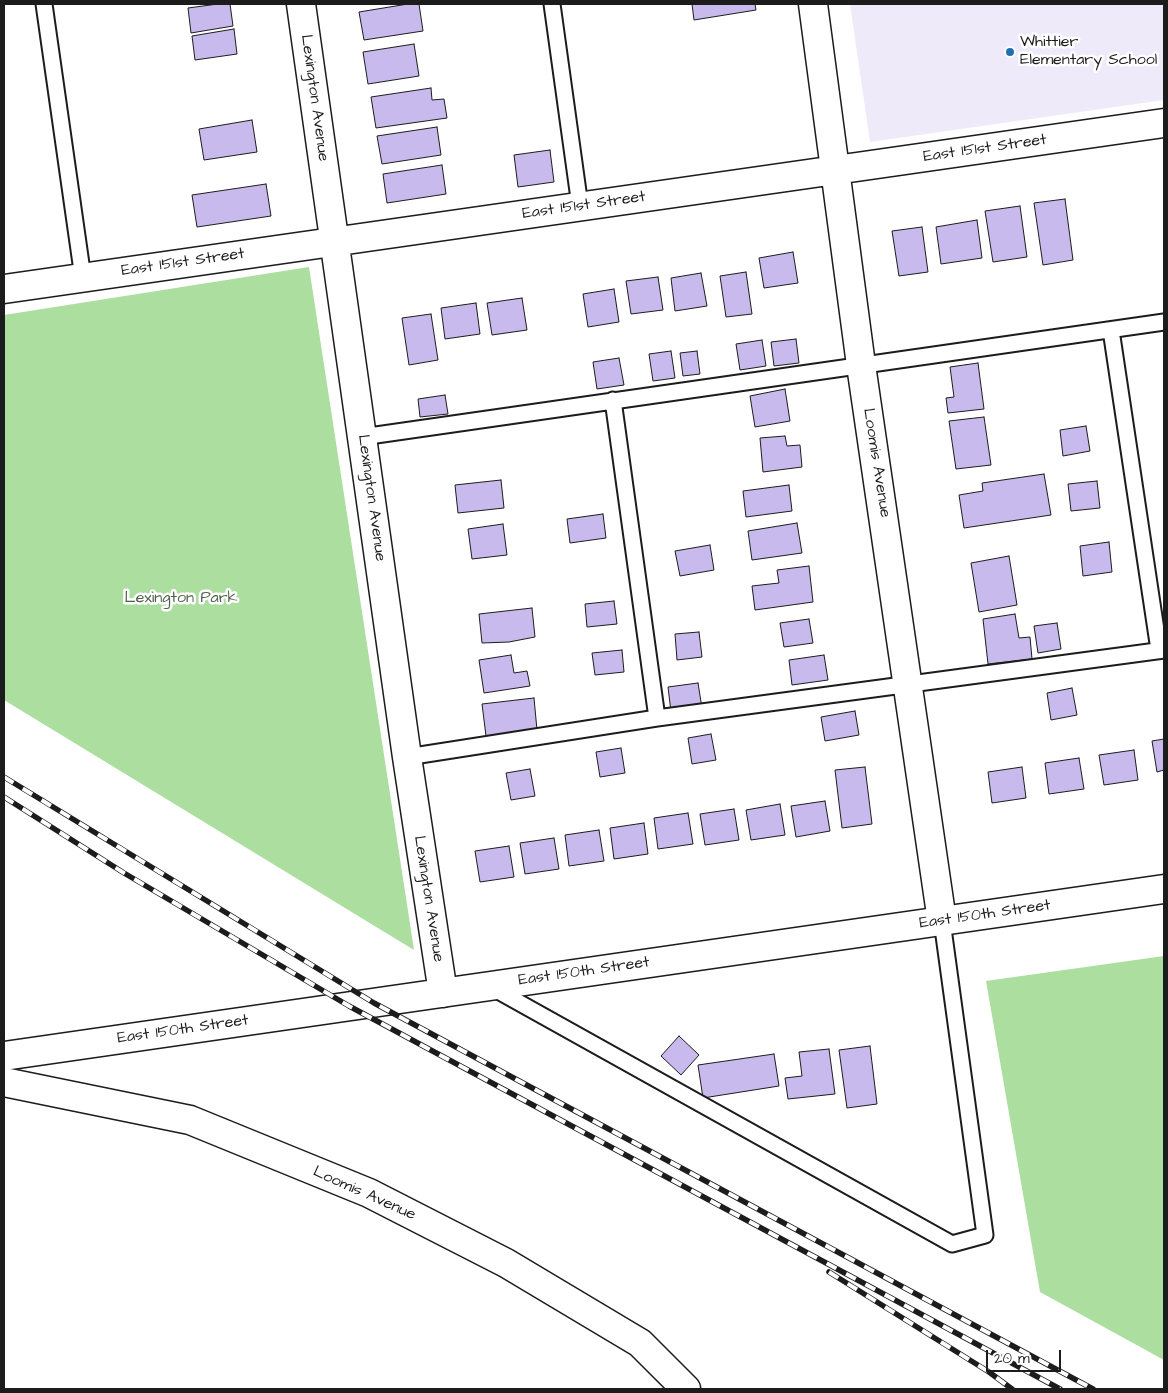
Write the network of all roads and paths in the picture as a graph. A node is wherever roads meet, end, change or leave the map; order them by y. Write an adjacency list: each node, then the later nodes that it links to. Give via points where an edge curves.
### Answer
1 (44, 4): 9 (lane)
2 (301, 4): 8 (street, Lexington Avenue)
3 (552, 4): 7 (lane)
4 (813, 4): 6 (street, Loomis Avenue)
5 (1164, 123): 6 (street, East 151st Street)
6 (837, 170): 7 (street, East 151st Street); 13 (street, Loomis Avenue)
7 (580, 206): 8 (street, East 151st Street)
8 (334, 242): 9 (street, East 151st Street); 15 (street, Lexington Avenue)
9 (83, 278): 10 (street, East 151st Street)
10 (4, 289)
11 (1164, 322): 12 (lane)
12 (1111, 330): 13 (lane); 16 (lane)
13 (861, 365): 14 (lane); 17 (street, Loomis Avenue)
14 (613, 400): 15 (lane); 18 (lane)
15 (362, 437): 19 (street, Lexington Avenue)
16 (1162, 650): 17 (lane)
17 (909, 685): 18 (lane); 21 (street, Loomis Avenue)
18 (657, 718): 19 (lane)
19 (407, 757): 23 (street, Lexington Avenue)
20 (1164, 889): 21 (street, East 150th Street)
21 (942, 921): 22 (street, East 150th Street); 22 (lane, via 985,1234 952,1244)
22 (488, 986): 23 (street, East 150th Street)
23 (443, 993): 24 (street, East 150th Street)
24 (4, 1056)
25 (4, 1082): 26 (street, Loomis Avenue, via 190,1120 369,1193 506,1263 640,1343)
26 (686, 1389)

